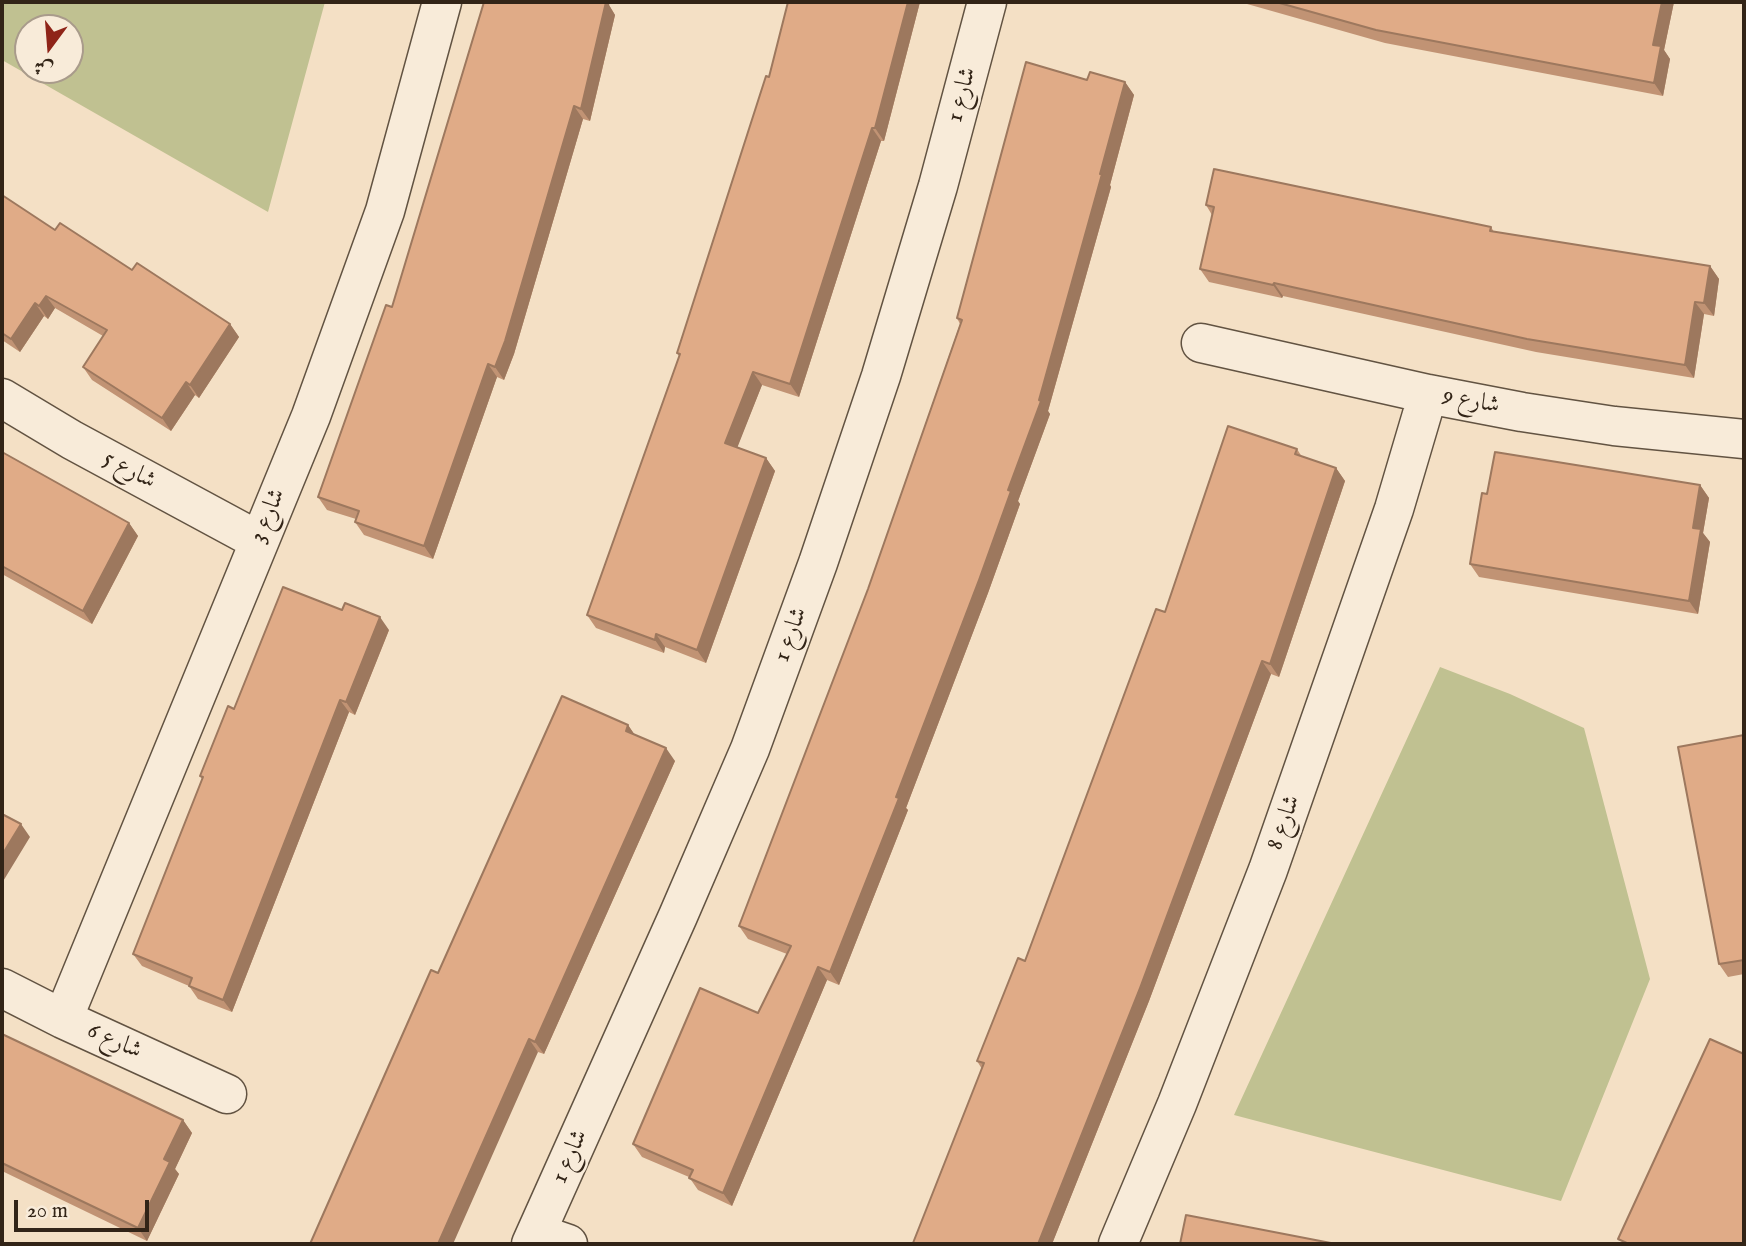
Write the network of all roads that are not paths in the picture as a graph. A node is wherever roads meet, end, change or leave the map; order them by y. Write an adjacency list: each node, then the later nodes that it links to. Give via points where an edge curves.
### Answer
1 (442, 2): 7 (street, شارع 3, via 385,211 311,416)
2 (987, 2): 11 (street, شارع 1, via 938,187 814,576 750,749)
3 (1201, 343): 4 (street, شارع 9)
4 (1428, 394): 6 (street, شارع 9, via 1614,426); 12 (street, شارع 8, via 1390,522 1269,870)
5 (2, 398): 7 (street, شارع 5)
6 (1744, 439)
7 (259, 541): 9 (street, شارع 3)
8 (2, 988): 9 (street, شارع 6)
9 (63, 1019): 10 (street, شارع 6)
10 (227, 1094)
11 (545, 1241)
12 (1118, 1244)

